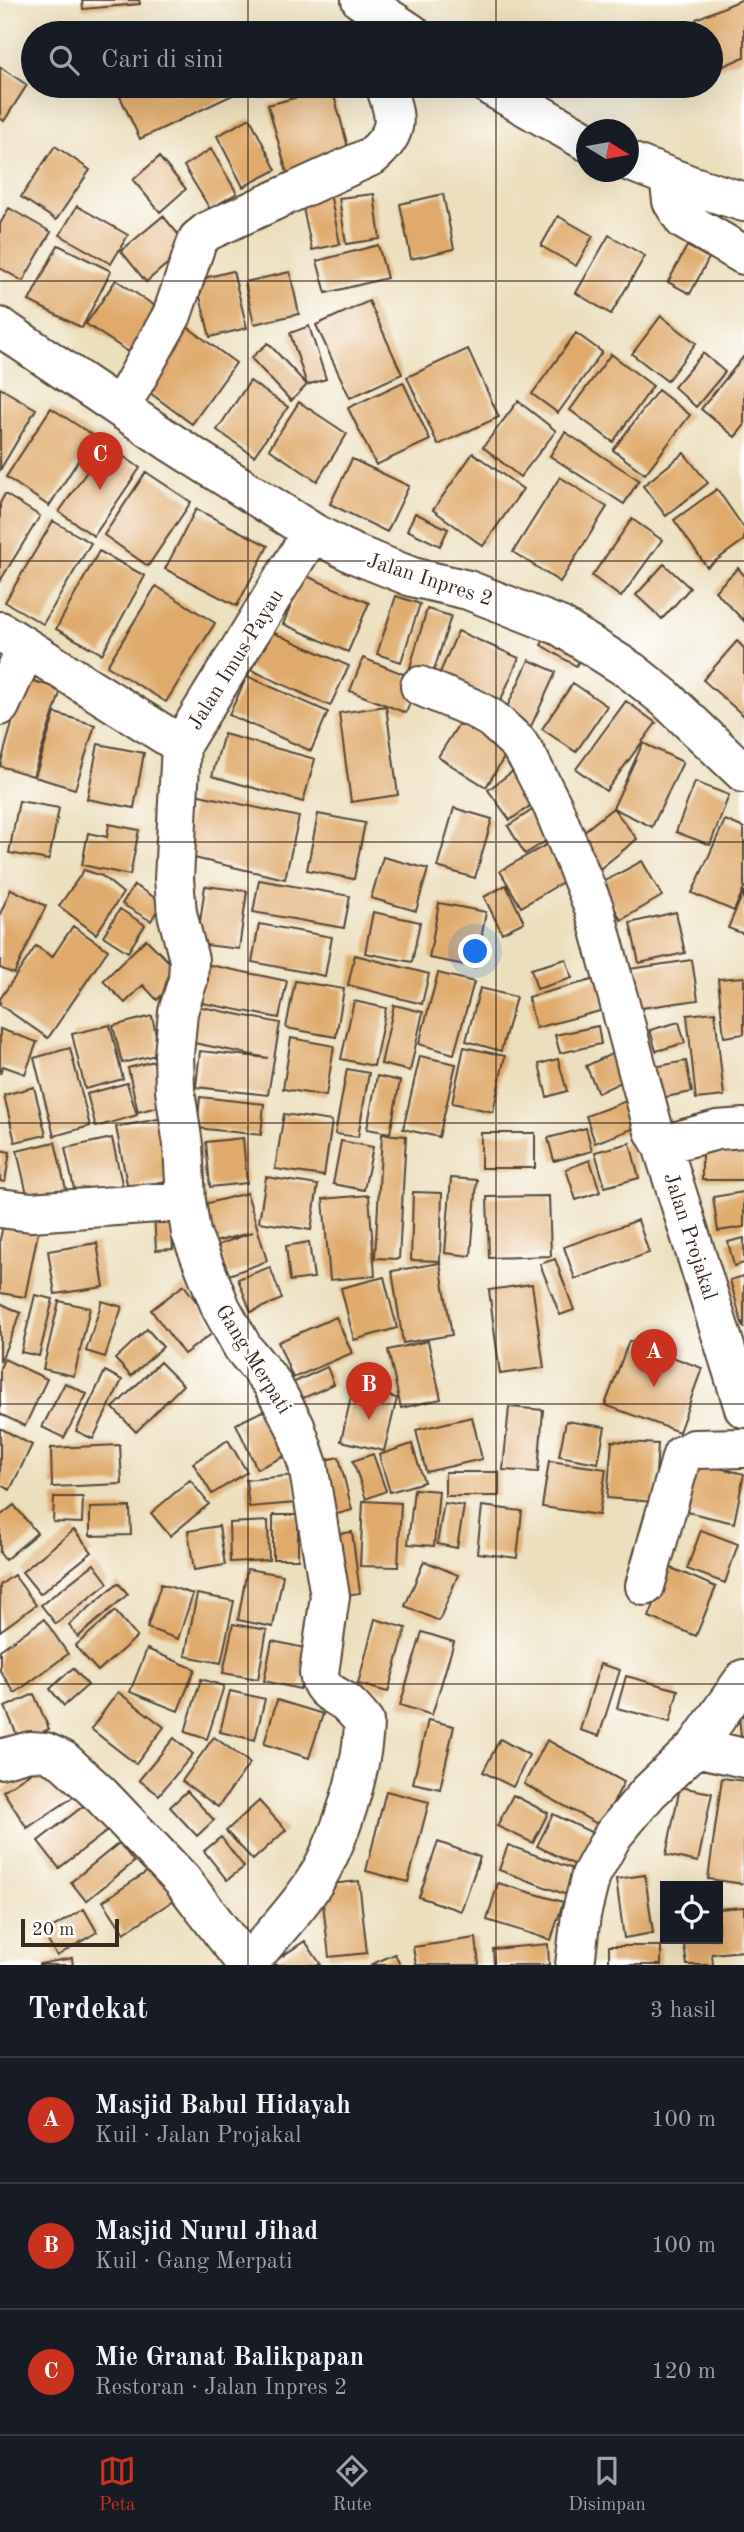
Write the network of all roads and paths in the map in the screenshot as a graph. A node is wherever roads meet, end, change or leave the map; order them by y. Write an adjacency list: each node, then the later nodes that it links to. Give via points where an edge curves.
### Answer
1 (354, 0): 3 (street)
2 (361, 0): 4 (street)
3 (362, 21)
4 (393, 21)
5 (389, 98): 13 (street, via 395,113 393,128 385,145 372,156 198,239 172,315)
6 (510, 98): 7 (street)
7 (576, 135)
8 (639, 165): 9 (street)
9 (669, 177): 10 (street); 11 (street, via 672,201 684,220)
10 (744, 202)
11 (744, 255)
12 (0, 327): 13 (street, Jalan Inpres 2)
13 (120, 408): 14 (street, Jalan Inpres 2)
14 (312, 533): 18 (street, Jalan Imus Payau); 19 (street, Jalan Inpres 2, via 412,577 468,590 560,626 665,698)
15 (13, 639): 17 (street); 18 (street, Jalan Imus Payau)
16 (420, 686): 21 (street, via 492,719 529,760 594,908 623,1023)
17 (0, 706)
18 (181, 746): 22 (street, Gang Merpati, via 174,879 189,960 174,1055)
19 (744, 773)
20 (744, 1128): 21 (street, Jalan Projakal, via 717,1130)
21 (662, 1145): 24 (street, Jalan Projakal)
22 (186, 1201): 23 (street, via 31,1212); 31 (street, Gang Merpati, via 191,1233 221,1308 243,1348 271,1382 302,1444 330,1596 320,1682 364,1722 364,1740 345,1814 328,1856 313,1883)
23 (0, 1208)
24 (741, 1387)
25 (744, 1448): 26 (street, via 694,1449 682,1455)
26 (645, 1586)
27 (744, 1679): 28 (street)
28 (696, 1747): 29 (street); 32 (street, via 613,1835 592,1875)
29 (744, 1758)
30 (0, 1759): 31 (street, via 30,1751 62,1760 182,1880)
31 (247, 1965)
32 (575, 1965)

